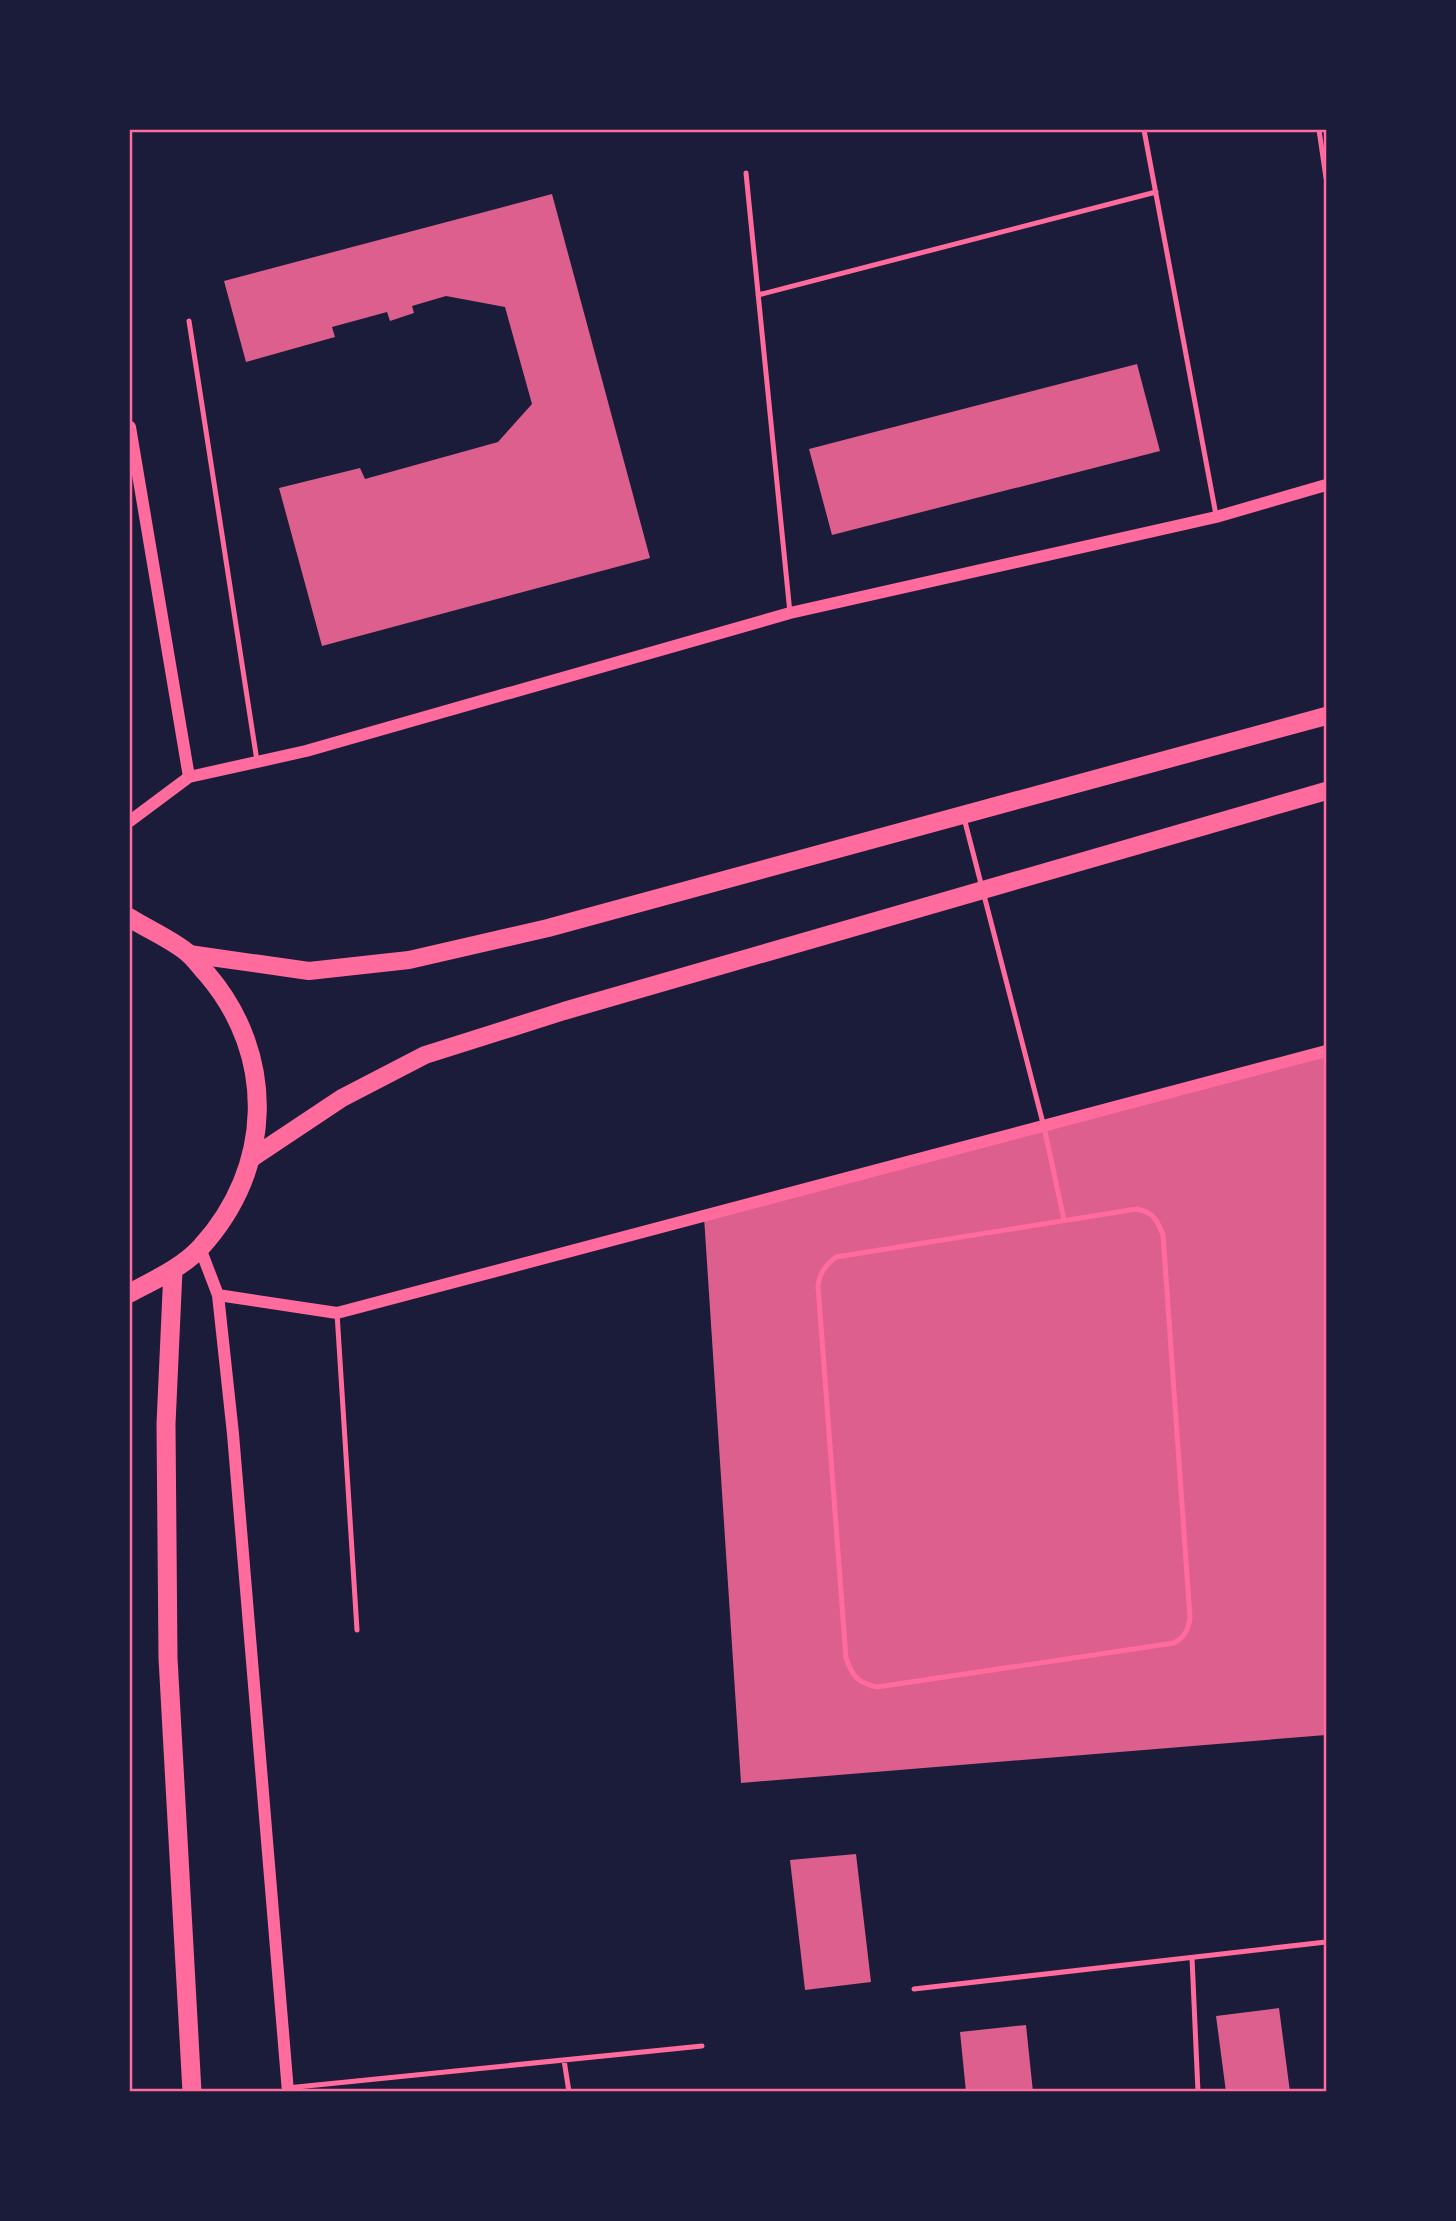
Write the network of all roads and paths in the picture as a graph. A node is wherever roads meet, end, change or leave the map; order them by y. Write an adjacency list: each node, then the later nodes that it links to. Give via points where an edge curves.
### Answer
1 (1144, 130): 5 (lane)
2 (1320, 130): 4 (lane)
3 (746, 173): 6 (lane)
4 (1326, 178)
5 (1156, 192): 6 (lane); 10 (lane)
6 (758, 295): 11 (lane)
7 (189, 321): 13 (lane)
8 (130, 427): 14 (street)
9 (1326, 485): 10 (street)
10 (1216, 517): 11 (street)
11 (790, 613): 13 (street)
12 (1326, 716): 16 (main road)
13 (258, 762): 14 (street)
14 (188, 777): 17 (street)
15 (1326, 791): 18 (main road)
16 (964, 815): 18 (lane); 20 (main road, via 548,928 409,960 309,971)
17 (130, 821)
18 (985, 890): 22 (lane); 23 (main road, via 425,1055 342,1098)
19 (130, 918): 20 (highway)
20 (189, 954): 23 (highway, via 225,996 250,1047 258,1102)
21 (1326, 1051): 22 (street)
22 (1044, 1126): 24 (lane); 29 (street)
23 (252, 1158): 25 (highway, via 232,1206)
24 (1064, 1220): 24 (lane, via 836,1257 820,1273 846,1658 861,1684 877,1687 1174,1643 1188,1629 1163,1235 1148,1211 1136,1209)
25 (200, 1248): 26 (highway); 28 (street)
26 (173, 1270): 27 (highway); 37 (highway, via 166,1424 168,1658)
27 (130, 1293)
28 (218, 1295): 29 (street); 36 (street)
29 (337, 1313): 30 (lane)
30 (357, 1630)
31 (1326, 1942): 32 (lane)
32 (1192, 1958): 33 (lane); 39 (lane)
33 (914, 1989)
34 (702, 2046): 35 (lane)
35 (564, 2060): 36 (lane); 38 (lane)
36 (288, 2090)
37 (192, 2091)
38 (569, 2091)
39 (1198, 2091)

